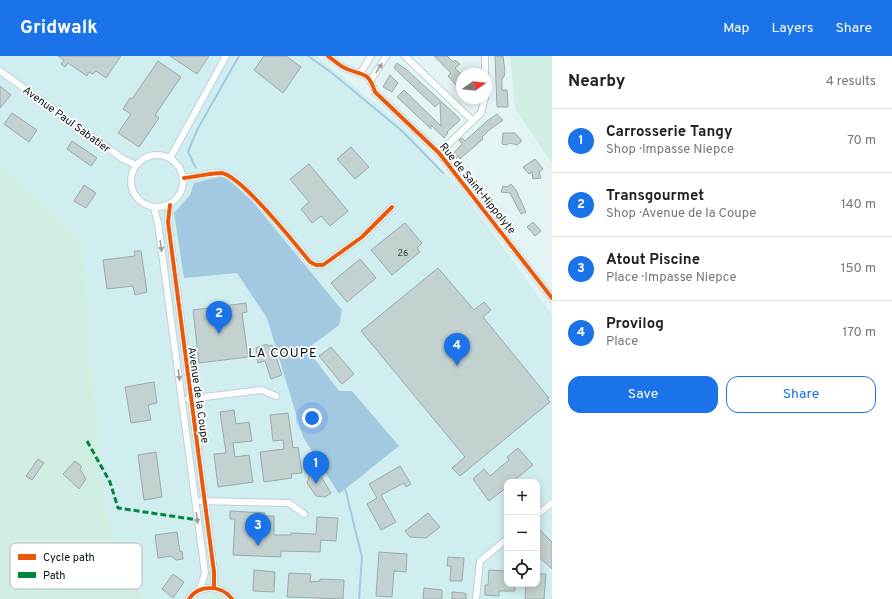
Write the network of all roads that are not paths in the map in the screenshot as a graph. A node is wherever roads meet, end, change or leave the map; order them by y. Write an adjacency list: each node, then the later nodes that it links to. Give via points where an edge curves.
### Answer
1 (226, 56): 14 (street)
2 (328, 56): 9 (street, Rue de Saint-Hippolyte, via 346,69)
3 (371, 56): 9 (street)
4 (386, 56): 10 (street, one-way to 4)
5 (405, 56): 12 (street)
6 (485, 56): 7 (street)
7 (485, 68)
8 (0, 71): 15 (street, Avenue Paul Sabatier, via 123,159)
9 (361, 72): 10 (street, Rue de Saint-Hippolyte)
10 (371, 80): 13 (street, Rue de Saint-Hippolyte, via 375,92)
11 (484, 104): 12 (street, via 481,114)
12 (473, 121): 13 (street)
13 (440, 153): 20 (street, Rue de Saint-Hippolyte)
14 (170, 158): 15 (street, via 156,155 141,160); 16 (street, via 181,170)
15 (136, 165): 19 (street, via 132,173 133,192 145,205)
16 (184, 178): 17 (street, via 181,194); 18 (street, via 221,173 231,176 316,266 323,264 362,237)
17 (170, 205): 19 (street); 22 (street, Avenue de la Coupe, via 168,222)
18 (392, 207)
19 (154, 208): 23 (street, Avenue de la Coupe, one-way to 23)
20 (552, 298)
21 (276, 396): 22 (street, via 262,390)
22 (190, 398): 23 (street); 24 (street, Avenue de la Coupe)
23 (182, 400): 25 (street, Avenue de la Coupe)
24 (204, 501): 25 (street); 28 (street, via 289,503); 30 (street, Avenue de la Coupe)
25 (195, 502): 31 (street, Avenue de la Coupe, one-way to 31, via 205,573)
26 (552, 503): 27 (street)
27 (540, 513)
28 (304, 514)
29 (504, 541): 34 (street, via 480,561)
30 (214, 588): 31 (street); 33 (street, via 228,594)
31 (200, 589): 32 (street)
32 (189, 599)
33 (232, 599)
34 (476, 599)

